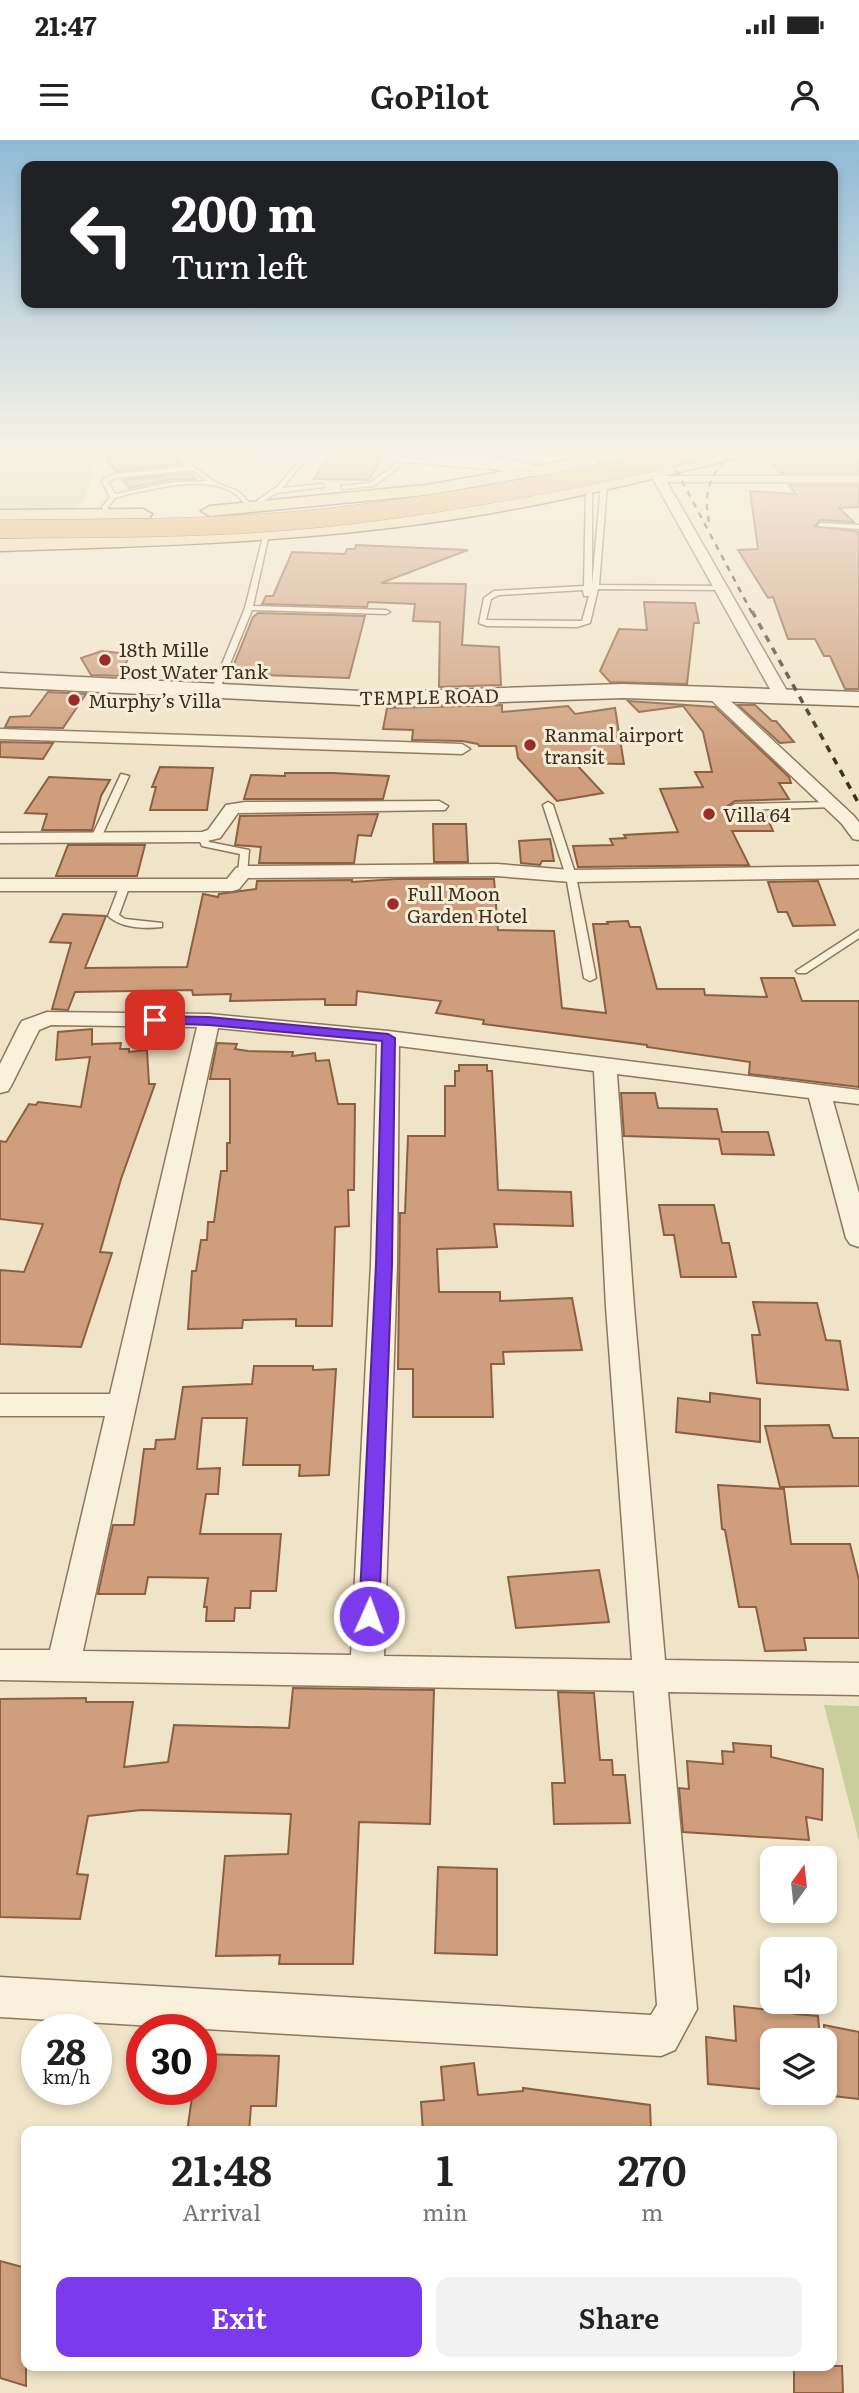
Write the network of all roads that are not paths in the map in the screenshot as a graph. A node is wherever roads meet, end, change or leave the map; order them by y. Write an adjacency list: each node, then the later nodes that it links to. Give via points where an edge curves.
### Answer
1 (261, 554): 7 (lane)
2 (592, 554): 5 (lane)
3 (592, 554): 5 (lane)
4 (701, 554): 6 (street)
5 (590, 591): 5 (lane, via 586,623 482,621 488,598 497,593); 6 (lane)
6 (722, 591): 12 (street)
7 (249, 608): 8 (lane); 10 (lane)
8 (386, 612)
9 (0, 680): 10 (street, TEMPLE ROAD)
10 (215, 691): 11 (street, TEMPLE ROAD, via 381,699 570,691)
11 (714, 694): 12 (street, TEMPLE ROAD); 18 (street)
12 (783, 698): 13 (street, TEMPLE ROAD)
13 (859, 699)
14 (0, 734): 15 (street)
15 (462, 749)
16 (124, 776): 24 (lane)
17 (548, 805): 27 (lane)
18 (832, 805): 20 (lane); 21 (street)
19 (439, 806): 22 (street, via 245,807 232,809 214,834)
20 (734, 807)
21 (859, 835)
22 (203, 836): 24 (street); 25 (lane, via 205,845 245,852)
23 (0, 838): 24 (street)
24 (96, 838)
25 (243, 872): 27 (street, via 496,870); 29 (street, via 232,885)
26 (859, 872): 27 (street)
27 (571, 876): 33 (lane)
28 (0, 885): 29 (street)
29 (125, 885): 30 (lane, via 113,916 122,922)
30 (158, 925)
31 (859, 933): 32 (lane)
32 (802, 971)
33 (590, 978)
34 (209, 1021): 35 (street); 37 (street, via 47,1018 30,1026); 42 (street)
35 (388, 1038): 36 (street); 45 (street, via 384,1264)
36 (605, 1064): 38 (street); 46 (street)
37 (0, 1086)
38 (819, 1092): 39 (street); 40 (street)
39 (859, 1097)
40 (859, 1238)
41 (0, 1405): 42 (street)
42 (122, 1405): 44 (street)
43 (0, 1665): 44 (street)
44 (63, 1666): 45 (street)
45 (366, 1671): 46 (street)
46 (650, 1676): 47 (street); 48 (street, via 677,2009 661,2036)
47 (859, 1679)
48 (0, 1997)

